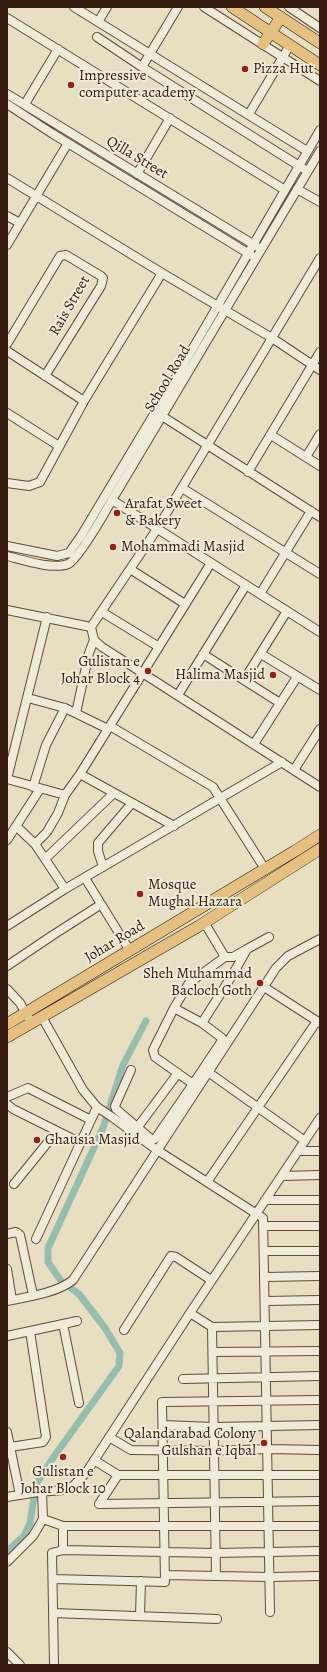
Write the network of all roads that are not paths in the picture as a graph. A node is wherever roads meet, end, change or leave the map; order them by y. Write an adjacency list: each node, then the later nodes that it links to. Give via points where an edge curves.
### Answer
1 (74, 7): 10 (street)
2 (107, 7): 10 (street)
3 (178, 7): 18 (street)
4 (204, 7): 15 (street)
5 (232, 7): 12 (main road)
6 (265, 7): 8 (main road)
7 (289, 7): 8 (street); 11 (street)
8 (282, 17): 12 (main road); 14 (main road)
9 (7, 18): 17 (street)
10 (98, 22): 18 (street)
11 (320, 28)
12 (271, 33): 15 (main road); 16 (main road)
13 (97, 37): 21 (street)
14 (320, 43)
15 (263, 44): 19 (street)
16 (290, 45): 19 (street); 20 (main road)
17 (58, 49): 25 (street); 27 (street)
18 (150, 54): 21 (street); 26 (street)
19 (284, 57): 22 (street); 26 (street)
20 (320, 65)
21 (142, 68): 32 (street)
22 (320, 81)
23 (7, 94): 25 (street, Qilla Street)
24 (7, 104): 29 (street, Qilla Street)
25 (25, 104): 34 (street, Qilla Street)
26 (249, 114): 30 (street)
27 (170, 118): 34 (street); 37 (street)
28 (320, 130): 30 (street, School Road)
29 (68, 144): 38 (street); 45 (street, Qilla Street)
30 (307, 151): 32 (street, School Road)
31 (319, 155): 33 (street, School Road)
32 (299, 166): 33 (street); 37 (street, School Road)
33 (308, 171): 36 (street, School Road)
34 (137, 174): 42 (street, Qilla Street)
35 (7, 178): 38 (street)
36 (297, 189): 39 (street); 44 (street, School Road)
37 (285, 190): 42 (street, School Road)
38 (36, 197): 41 (street); 48 (street)
39 (320, 202)
40 (7, 216): 41 (street)
41 (20, 223): 43 (street)
42 (253, 244): 44 (street, Qilla Street); 45 (street, School Road)
43 (7, 245)
44 (262, 250): 46 (street, School Road)
45 (248, 253): 46 (street, Qilla Street); 49 (street, School Road)
46 (256, 258): 49 (street, School Road)
47 (320, 258): 50 (street)
48 (162, 274): 49 (street); 57 (street)
49 (221, 308): 50 (street); 59 (street, School Road); 73 (street, School Road)
50 (272, 338): 54 (street); 62 (street)
51 (7, 344): 56 (street, Rais Street, via 60,256 66,255 103,278 101,286)
52 (7, 350): 56 (street)
53 (320, 352): 54 (street)
54 (312, 365): 55 (street); 60 (street)
55 (320, 370)
56 (45, 376): 57 (street)
57 (84, 401): 63 (street)
58 (7, 413): 63 (street)
59 (162, 416): 62 (street); 69 (street, School Road)
60 (271, 434): 64 (street); 66 (street)
61 (320, 434): 64 (street)
62 (208, 444): 66 (street); 68 (street)
63 (59, 446): 67 (street, via 40,482 29,486)
64 (306, 457): 65 (street)
65 (320, 466)
66 (248, 472): 70 (street)
67 (7, 483)
68 (182, 488): 72 (street); 75 (street)
69 (112, 500): 72 (street); 73 (street, School Road)
70 (311, 511): 71 (street); 75 (street)
71 (320, 517)
72 (157, 528): 77 (street); 78 (street)
73 (90, 530): 74 (street, School Road, via 69,553 57,556); 76 (street, School Road, via 79,554 69,564 53,566)
74 (7, 546)
75 (286, 553): 79 (street); 81 (street)
76 (7, 556)
77 (211, 563): 80 (street); 82 (street)
78 (130, 569): 82 (street); 85 (street)
79 (320, 574)
80 (246, 585): 81 (street); 91 (street)
81 (260, 594): 84 (street)
82 (185, 604): 90 (street)
83 (7, 610): 86 (street)
84 (287, 611): 88 (street); 92 (street)
85 (102, 612): 87 (street); 90 (street)
86 (47, 617): 87 (street); 98 (street)
87 (91, 627): 89 (street)
88 (320, 632)
89 (94, 640): 93 (street); 101 (street)
90 (159, 647): 93 (street)
91 (203, 654): 95 (street); 97 (street)
92 (261, 654): 94 (street); 95 (street)
93 (143, 673): 97 (street); 102 (street)
94 (297, 676): 96 (street); 99 (street)
95 (244, 680): 99 (street)
96 (320, 690)
97 (178, 695): 104 (street)
98 (28, 698): 100 (street); 108 (street)
99 (280, 703): 104 (street)
100 (65, 708): 101 (street); 110 (street, via 46,745)
101 (76, 712): 102 (street)
102 (109, 727): 107 (street); 113 (street, via 213,787)
103 (320, 729): 106 (street)
104 (254, 744): 105 (street)
105 (282, 762): 106 (street); 113 (street)
106 (294, 770): 109 (street)
107 (80, 774): 111 (street); 112 (street)
108 (7, 779): 110 (street)
109 (320, 787)
110 (37, 788): 112 (street); 115 (street)
111 (114, 793): 114 (street); 121 (street)
112 (65, 795): 119 (street, via 47,832)
113 (221, 798): 116 (street); 123 (street)
114 (132, 803): 116 (street); 122 (street, via 98,843)
115 (16, 826): 118 (street); 119 (street)
116 (174, 826): 122 (street)
117 (320, 835): 123 (main road, Johar Road)
118 (7, 840)
119 (35, 844): 121 (street)
120 (320, 849): 127 (main road, Johar Road)
121 (45, 859): 125 (street)
122 (103, 867): 124 (street)
123 (265, 869): 132 (main road, Johar Road)
124 (85, 878): 125 (street); 126 (street)
125 (65, 889): 128 (street)
126 (100, 905): 132 (street); 134 (street)
127 (204, 922): 133 (street); 139 (main road, Johar Road)
128 (7, 926)
129 (269, 937): 131 (street)
130 (320, 939): 135 (street, via 288,956 276,968)
131 (247, 949): 133 (street, via 233,957); 141 (street)
132 (130, 951): 138 (main road, Johar Road)
133 (225, 957): 137 (street, via 189,983)
134 (7, 966)
135 (264, 987): 140 (street); 145 (street)
136 (7, 989): 138 (street)
137 (174, 1008): 141 (street); 146 (street, via 153,1050 155,1057)
138 (26, 1013): 139 (street); 142 (main road, Johar Road)
139 (37, 1020): 143 (main road, Johar Road); 151 (street, via 83,1090)
140 (319, 1022): 150 (street)
141 (202, 1023): 147 (street, via 222,1036 222,1040)
142 (7, 1024)
143 (7, 1037)
144 (131, 1070): 154 (street, via 116,1106 118,1111)
145 (208, 1072): 150 (street); 158 (street)
146 (178, 1073): 147 (street); 154 (street)
147 (193, 1084): 154 (street, via 155,1139 151,1139)
148 (7, 1097): 153 (street, via 28,1088)
149 (7, 1104): 155 (street)
150 (258, 1108): 156 (street); 163 (street)
151 (100, 1109): 153 (street); 158 (street)
152 (320, 1118): 156 (street)
153 (91, 1120): 157 (street)
154 (137, 1128)
155 (57, 1131): 157 (street); 164 (street)
156 (305, 1141): 159 (street)
157 (81, 1143): 171 (street)
158 (157, 1150): 163 (street); 178 (street, via 73,1280)
159 (298, 1151): 160 (street); 162 (street)
160 (320, 1151)
161 (320, 1175): 162 (street)
162 (282, 1176): 165 (street)
163 (207, 1182): 167 (street)
164 (14, 1184)
165 (265, 1200): 166 (street); 167 (street)
166 (320, 1200)
167 (255, 1214): 168 (street, via 263,1218); 177 (street)
168 (263, 1226): 169 (street); 172 (street)
169 (320, 1226)
170 (7, 1234): 178 (street, via 16,1232 20,1235)
171 (36, 1239)
172 (264, 1251): 173 (street); 176 (street)
173 (320, 1251)
174 (7, 1270): 179 (street)
175 (320, 1276): 176 (street)
176 (264, 1277): 181 (street)
177 (211, 1280): 182 (street); 188 (street, via 171,1256)
178 (32, 1295): 179 (street)
179 (10, 1300)
180 (320, 1300): 181 (street)
181 (264, 1301): 186 (street)
182 (190, 1313): 187 (street); 207 (street)
183 (77, 1321): 184 (street)
184 (63, 1324): 189 (street); 201 (street)
185 (320, 1325): 186 (street)
186 (265, 1326): 187 (street); 191 (street)
187 (212, 1328): 193 (street)
188 (124, 1330)
189 (30, 1331): 190 (street); 208 (street, via 46,1437 44,1441)
190 (7, 1336)
191 (266, 1351): 192 (street); 193 (street); 195 (street)
192 (320, 1351)
193 (213, 1352): 196 (street)
194 (320, 1376): 195 (street)
195 (266, 1377): 196 (street); 200 (street)
196 (213, 1378): 197 (street); 199 (street)
197 (183, 1379)
198 (320, 1400): 200 (street)
199 (214, 1401): 200 (street); 202 (street, via 162,1402); 205 (street)
200 (267, 1401): 203 (street)
201 (80, 1403)
202 (163, 1425): 205 (street); 210 (street)
203 (267, 1425): 204 (street); 205 (street); 209 (street)
204 (320, 1425)
205 (214, 1427): 212 (street)
206 (7, 1432): 208 (street)
207 (108, 1437): 210 (street, via 130,1450); 213 (street)
208 (9, 1449): 220 (street)
209 (268, 1449): 211 (street); 212 (street); 217 (street)
210 (163, 1450): 212 (street); 215 (street)
211 (320, 1450)
212 (214, 1451): 216 (street)
213 (94, 1460): 214 (street); 219 (street, via 86,1473 72,1486 63,1490)
214 (118, 1475): 215 (street); 224 (street, via 99,1504)
215 (163, 1475): 216 (street); 224 (street)
216 (215, 1475): 217 (street); 225 (street)
217 (268, 1475): 218 (street); 222 (street)
218 (320, 1475)
219 (40, 1492): 220 (street); 226 (street)
220 (22, 1494): 221 (street)
221 (7, 1497)
222 (269, 1501): 223 (street); 225 (street); 230 (street)
223 (320, 1501)
224 (164, 1502): 225 (street); 228 (street)
225 (215, 1502): 229 (street)
226 (43, 1519): 227 (street); 237 (street, via 33,1536)
227 (63, 1526): 228 (street); 232 (street)
228 (164, 1526): 229 (street); 234 (street)
229 (216, 1526): 230 (street); 236 (street)
230 (269, 1526): 231 (street); 235 (street)
231 (320, 1526)
232 (63, 1550): 234 (street); 242 (street, via 52,1553)
233 (320, 1551): 235 (street)
234 (164, 1552): 236 (street); 238 (street)
235 (270, 1552): 236 (street); 241 (street)
236 (216, 1553): 239 (street)
237 (7, 1562)
238 (165, 1575): 239 (street); 243 (street, via 165,1582)
239 (216, 1576): 241 (street)
240 (320, 1576): 241 (street)
241 (270, 1577): 244 (street)
242 (53, 1579): 243 (street); 245 (street)
243 (141, 1582): 246 (street)
244 (270, 1612)
245 (53, 1613): 246 (street); 250 (street)
246 (140, 1616): 247 (street)
247 (217, 1618)
248 (7, 1652): 249 (street)
249 (20, 1665)
250 (54, 1665)

